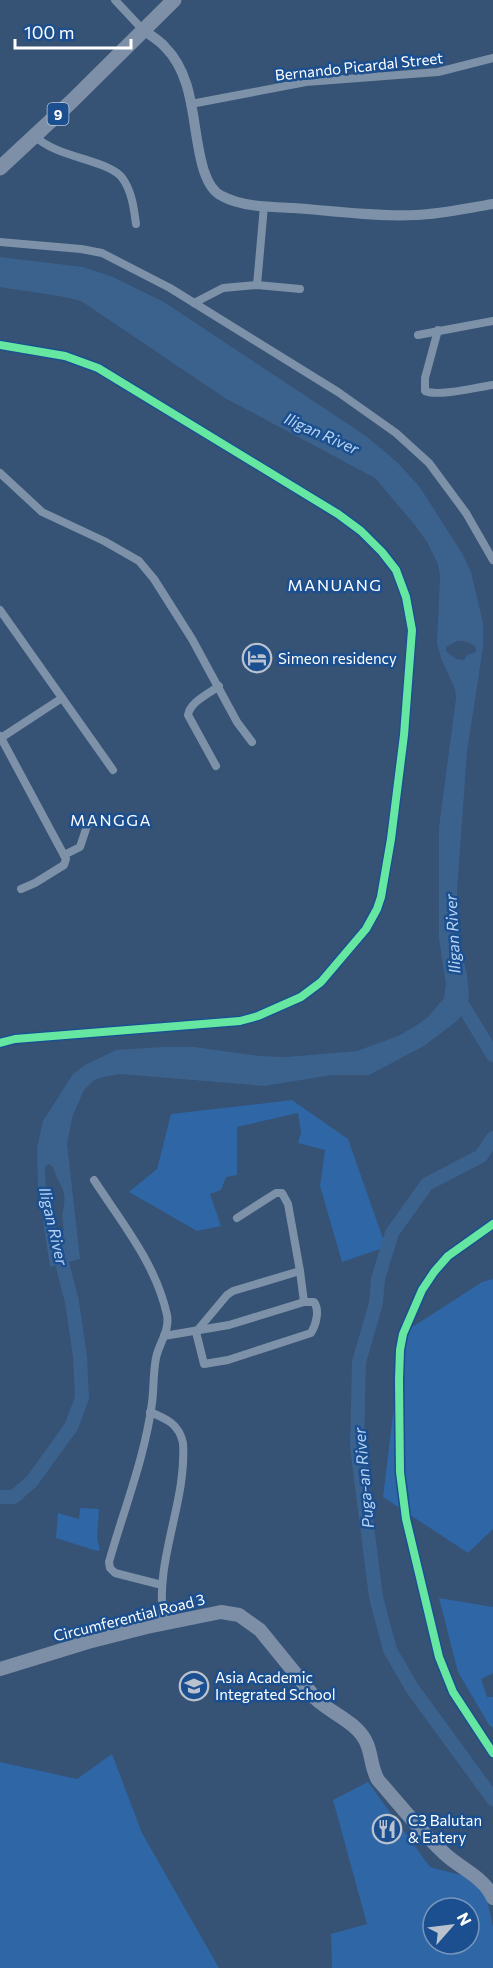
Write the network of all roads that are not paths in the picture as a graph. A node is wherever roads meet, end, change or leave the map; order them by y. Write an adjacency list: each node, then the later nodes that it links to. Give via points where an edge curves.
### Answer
1 (115, 0): 3 (street)
2 (174, 0): 3 (highway, 9)
3 (143, 30): 5 (street, via 165,47 177,63); 6 (highway, 9)
4 (493, 58): 5 (street, Bernando Picardal Street, via 438,72 306,82)
5 (191, 104): 9 (street, via 204,171 212,187 221,196)
6 (35, 136): 7 (highway, 9); 10 (street, via 42,144 122,177)
7 (0, 168)
8 (493, 204): 9 (street, via 419,215)
9 (264, 206): 12 (street)
10 (136, 224)
11 (0, 242): 14 (street, via 102,253)
12 (257, 285): 13 (street); 14 (street, via 224,288)
13 (300, 289)
14 (194, 303): 21 (street, via 396,432 429,463 466,513)
15 (493, 321): 16 (street)
16 (438, 330): 17 (street); 19 (street, via 425,378 428,393)
17 (418, 334)
18 (0, 345): 32 (street, via 65,356 98,368 338,514 362,531 396,570 412,630 404,735 381,897 366,929 321,982 301,997 240,1021)
19 (493, 385)
20 (0, 473): 23 (street, via 42,512 139,561 170,603)
21 (493, 560)
22 (0, 610): 24 (street)
23 (219, 686): 26 (street); 27 (street, via 188,711)
24 (62, 698): 25 (street); 28 (street)
25 (1, 737): 30 (street)
26 (252, 742)
27 (216, 766)
28 (113, 770)
29 (92, 819): 30 (street, via 80,847)
30 (64, 855): 31 (street, via 64,865)
31 (21, 889)
32 (0, 1043)
33 (94, 1180): 39 (street, via 158,1281 168,1326)
34 (237, 1218): 36 (street, via 282,1193 288,1204)
35 (493, 1224): 44 (street, via 448,1256 422,1290 403,1334 399,1380 400,1472 406,1519 439,1657 453,1692)
36 (300, 1271): 37 (street); 38 (street, via 233,1291)
37 (304, 1302): 38 (street); 38 (street, via 314,1302 317,1307 311,1333 228,1360 204,1364)
38 (196, 1332): 39 (street)
39 (164, 1336): 40 (street, via 154,1371)
40 (150, 1412): 41 (street, via 174,1425 181,1436 183,1452); 41 (street, via 109,1566 115,1573)
41 (162, 1585): 42 (street)
42 (164, 1623): 43 (main road, Circumferential Road 3); 45 (main road, Circumferential Road 3, via 221,1612 239,1615 256,1626 316,1700 361,1734 367,1743 373,1772 394,1798 446,1855 484,1884)
43 (0, 1669)
44 (493, 1753)
45 (493, 1899)

